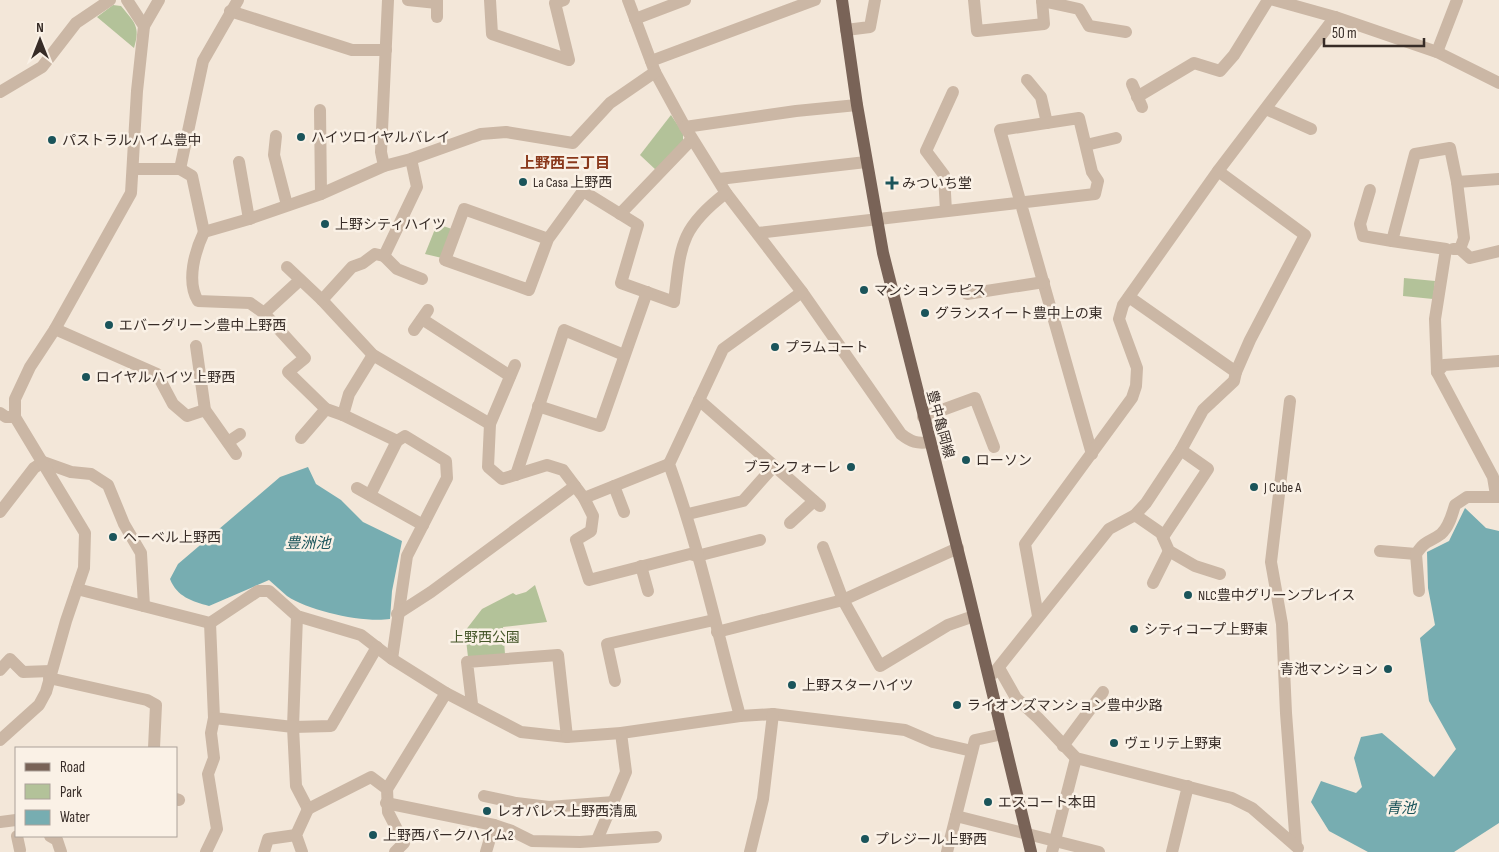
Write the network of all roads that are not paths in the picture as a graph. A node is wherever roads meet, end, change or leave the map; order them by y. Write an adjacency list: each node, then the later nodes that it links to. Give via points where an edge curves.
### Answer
1 (110, 0): 33 (street, via 76,24 42,67)
2 (127, 0): 24 (street)
3 (159, 0): 24 (street)
4 (238, 0): 20 (street)
5 (388, 0): 27 (street)
6 (408, 0): 19 (street)
7 (490, 0): 8 (street, via 492,34 569,60 555,3)
8 (564, 0)
9 (628, 0): 23 (street)
10 (685, 0): 23 (street)
11 (815, 0): 29 (street)
12 (842, 0): 25 (main road, 豊中亀岡線)
13 (875, 0): 25 (street, via 870,27)
14 (974, 0): 15 (street, via 977,32 1044,24)
15 (1042, 0): 26 (street, via 1079,9 1089,26)
16 (1268, 0): 32 (street, via 1234,55 1220,71 1194,63 1140,102)
17 (1274, 0): 21 (street)
18 (1457, 0): 28 (street)
19 (437, 2): 22 (street)
20 (230, 11): 27 (street, via 352,50); 50 (street, via 203,61)
21 (1335, 16): 28 (street); 37 (street)
22 (437, 17)
23 (635, 18): 29 (street)
24 (144, 26): 49 (street)
25 (846, 30): 35 (main road, 豊中亀岡線)
26 (1126, 32)
27 (386, 50): 48 (street, via 381,152)
28 (1437, 52): 31 (street)
29 (653, 66): 39 (street); 45 (street, via 610,103 573,143 506,132 482,134)
30 (1027, 80): 38 (street, via 1041,97)
31 (1499, 83)
32 (1132, 84)
33 (0, 92)
34 (954, 92): 60 (street, via 926,151 944,175)
35 (857, 105): 39 (street); 47 (main road, 豊中亀岡線)
36 (320, 110): 56 (street)
37 (1266, 110): 40 (street); 51 (street)
38 (1047, 123): 44 (street, via 1079,118); 58 (street, via 1000,130)
39 (685, 127): 43 (street)
40 (1311, 129)
41 (276, 136): 59 (street, via 274,155)
42 (1116, 138): 44 (street)
43 (692, 139): 53 (street); 61 (street)
44 (1086, 145): 58 (street, via 1092,172 1098,181 1095,194)
45 (411, 159): 48 (street); 71 (street, via 417,187)
46 (239, 162): 62 (street)
47 (866, 162): 53 (street); 63 (main road, 豊中亀岡線)
48 (384, 166): 56 (street)
49 (133, 169): 50 (street); 82 (street, via 132,193)
50 (180, 169): 64 (street, via 192,176)
51 (1218, 171): 79 (street); 88 (street, via 1305,235)
52 (1499, 178): 54 (street)
53 (719, 179): 57 (street)
54 (1457, 182): 67 (street, via 1450,148 1415,154); 69 (street, via 1464,238)
55 (1370, 190): 67 (street, via 1360,224 1363,236)
56 (321, 194): 59 (street)
57 (726, 194): 65 (street); 76 (street, via 692,224 681,250 674,302)
58 (1021, 202): 60 (street); 75 (street)
59 (287, 205): 62 (street)
60 (946, 211): 63 (street)
61 (620, 214): 66 (street, via 583,191); 76 (street, via 638,225 621,283)
62 (249, 219): 64 (street)
63 (875, 219): 65 (street); 98 (main road, 豊中亀岡線)
64 (204, 232): 81 (street, via 195,251 193,270 194,295 198,301 250,303)
65 (758, 233): 77 (street)
66 (548, 239): 66 (street, via 528,290 445,260 464,209)
67 (1392, 241): 68 (street)
68 (1446, 249): 69 (street); 89 (street, via 1435,319)
69 (1460, 249): 70 (street, via 1470,258)
70 (1499, 251)
71 (384, 256): 73 (street, via 397,269); 80 (street, via 375,254 352,267)
72 (287, 267): 74 (street)
73 (422, 279)
74 (300, 280): 80 (street); 81 (street)
75 (1044, 282): 78 (street); 108 (street)
76 (647, 292): 85 (street)
77 (802, 292): 90 (street, via 723,349); 104 (street, via 901,434 910,441)
78 (967, 294)
79 (1129, 297): 88 (street); 108 (street, via 1118,319 1137,368 1136,386 1132,398)
80 (322, 300): 86 (street)
81 (264, 313): 93 (street, via 305,358 288,372)
82 (55, 329): 94 (street, via 157,374 173,404 187,416); 97 (street, via 30,367 15,399)
83 (414, 330): 99 (street, via 425,314 513,370)
84 (196, 346): 94 (street)
85 (624, 355): 92 (street, via 600,426); 92 (street, via 564,330)
86 (373, 356): 96 (street, via 349,394); 99 (street)
87 (1499, 361): 89 (street, via 1444,365)
88 (1236, 372): 106 (street, via 1234,381 1203,410)
89 (1437, 372): 113 (street)
90 (699, 400): 110 (street); 111 (street)
91 (1290, 401): 187 (street, via 1271,562 1282,624)
92 (538, 406): 112 (street)
93 (326, 409): 96 (street); 101 (street)
94 (205, 410): 102 (street)
95 (0, 413): 97 (street)
96 (343, 415): 103 (street)
97 (15, 417): 109 (street)
98 (923, 417): 104 (main road, 豊中亀岡線); 105 (street, via 975,398)
99 (490, 424): 112 (street, via 488,467 502,479)
100 (240, 434): 102 (street)
101 (301, 438)
102 (228, 442): 107 (street)
103 (397, 442): 117 (street); 125 (street, via 405,436 446,461 447,478)
104 (930, 442): 129 (main road, 豊中亀岡線)
105 (994, 447)
106 (1181, 450): 123 (street); 126 (street, via 1208,469)
107 (236, 454)
108 (1092, 454): 145 (street, via 1025,544)
109 (43, 462): 120 (street, via 34,468); 137 (street, via 85,533 84,568); 141 (street, via 71,472 91,474 108,485 124,524 141,553)
110 (669, 464): 115 (street); 122 (street)
111 (774, 466): 122 (street, via 743,501); 124 (street, via 817,503)
112 (516, 475): 114 (street, via 548,465 563,470)
113 (1496, 476): 118 (street)
114 (575, 486): 119 (street); 142 (street, via 432,592)
115 (614, 486): 119 (street); 121 (street)
116 (357, 488): 117 (street)
117 (370, 495): 125 (street)
118 (1497, 496): 132 (street, via 1467,497 1455,505 1440,534 1424,542)
119 (584, 498): 134 (street, via 593,516 591,532 576,540 589,580)
120 (0, 512)
121 (624, 512)
122 (688, 514): 133 (street)
123 (1135, 515): 126 (street); 145 (street, via 1109,529)
124 (790, 523)
125 (423, 525): 142 (street, via 407,556)
126 (1163, 537): 130 (street)
127 (760, 540): 133 (street)
128 (823, 547): 140 (street)
129 (958, 548): 140 (street); 144 (main road, 豊中亀岡線)
130 (1169, 551): 135 (street, via 1195,566); 136 (street)
131 (1380, 551): 132 (street)
132 (1416, 554): 138 (street)
133 (696, 556): 134 (street, via 690,554); 147 (street)
134 (641, 566): 139 (street)
135 (1220, 574)
136 (1154, 583)
137 (77, 589): 141 (street); 152 (street)
138 (1419, 590)
139 (648, 591)
140 (843, 600): 144 (street, via 880,666 948,625); 147 (street)
141 (144, 606): 146 (street)
142 (397, 614): 149 (street)
143 (296, 616): 146 (street, via 269,591 258,591); 148 (street, via 361,635); 161 (street)
144 (974, 616): 153 (main road, 豊中亀岡線)
145 (1038, 616): 150 (street)
146 (210, 623): 160 (street)
147 (715, 626): 154 (street, via 607,644); 159 (street)
148 (377, 647): 149 (street); 161 (street, via 331,726)
149 (392, 659): 156 (street)
150 (999, 668): 153 (street); 166 (street, via 1016,698)
151 (0, 670): 152 (street, via 10,659 23,672)
152 (50, 675): 165 (street, via 39,705); 167 (street, via 156,705)
153 (989, 678): 163 (main road, 豊中亀岡線)
154 (615, 681)
155 (1103, 692): 166 (street)
156 (446, 693): 157 (street); 171 (street)
157 (472, 704): 164 (street, via 521,732); 164 (street, via 467,662 558,655)
158 (773, 714): 159 (street); 168 (street, via 906,730 933,742); 195 (street, via 763,799)
159 (740, 716): 162 (street)
160 (214, 718): 161 (street); 190 (street, via 211,733 214,758 208,774 217,829)
161 (293, 727): 175 (street, via 296,786)
162 (621, 733): 164 (street); 173 (street, via 626,772)
163 (1003, 734): 168 (street, via 975,740); 181 (main road, 豊中亀岡線)
164 (567, 737)
165 (0, 740)
166 (1063, 746): 169 (street)
167 (154, 747)
168 (972, 751): 176 (street)
169 (1076, 758): 170 (street); 186 (street)
170 (1188, 786): 187 (street, via 1232,798 1252,808); 199 (street)
171 (387, 789): 174 (street); 175 (street, via 371,777)
172 (484, 796): 173 (street, via 549,807)
173 (614, 802): 185 (street)
174 (386, 803): 179 (street); 193 (street, via 404,843)
175 (308, 809): 180 (street)
176 (956, 816): 181 (street); 196 (street)
177 (0, 822): 178 (street)
178 (15, 823)
179 (494, 825): 185 (street, via 532,841); 194 (street)
180 (296, 834): 191 (street, via 268,839); 192 (street)
181 (1028, 834): 186 (street); 197 (main road, 豊中亀岡線)
182 (17, 837): 188 (street)
183 (52, 837): 189 (street, via 57,840)
184 (656, 837): 185 (street)
185 (597, 840)
186 (1053, 846): 198 (street)
187 (1298, 849)
188 (20, 850)
189 (61, 852)
190 (206, 852)
191 (264, 852)
192 (302, 852)
193 (395, 852)
194 (486, 852)
195 (750, 852)
196 (947, 852)
197 (1031, 852)
198 (1099, 852)
199 (1172, 852)

